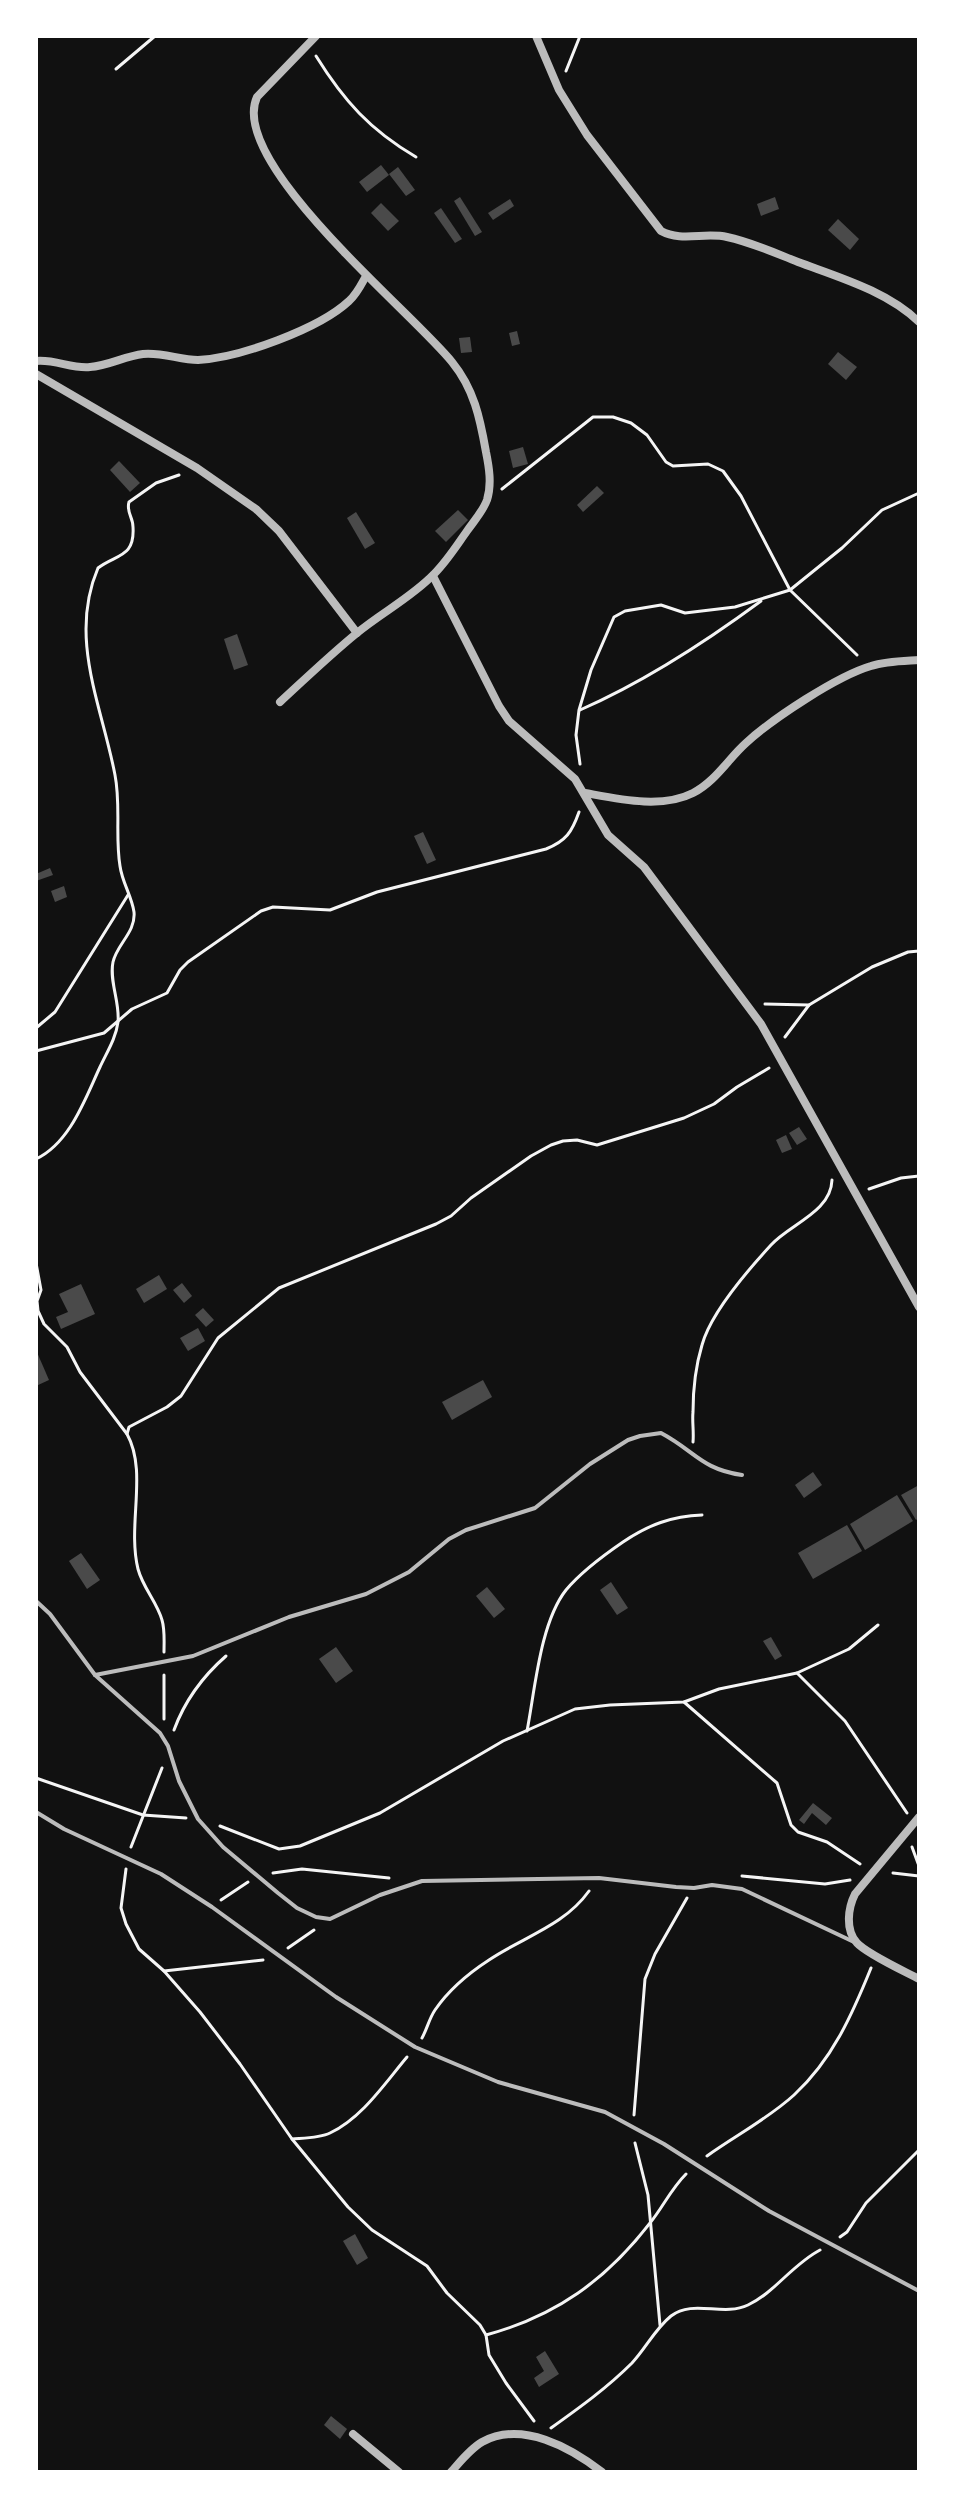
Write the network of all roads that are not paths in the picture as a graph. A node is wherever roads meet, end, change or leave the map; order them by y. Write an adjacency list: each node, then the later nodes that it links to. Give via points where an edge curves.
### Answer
1 (316, 36): 3 (street, via 257,97 253,127 276,172)
2 (536, 36): 4 (street, via 559,90 587,135 661,231 670,236 725,236 751,244 866,288)
3 (366, 276): 5 (street, via 339,309 249,351 193,360 146,354 86,368); 7 (street, via 452,361 479,408 489,468 486,501)
4 (919, 322)
5 (36, 361)
6 (36, 374): 8 (street, via 197,468 256,509)
7 (433, 576): 8 (street); 11 (street, via 509,721)
8 (357, 633): 10 (street)
9 (919, 660): 11 (street, via 869,666 825,688 756,734 715,778 691,794 656,802)
10 (280, 702)
11 (585, 793): 12 (street, via 608,835 644,867 776,1048)
12 (919, 1307)
13 (742, 1475): 15 (lane, via 708,1466 661,1433 640,1436 590,1464 535,1508 466,1530 366,1594 289,1617 193,1656)
14 (36, 1601): 15 (lane)
15 (95, 1675): 18 (lane, via 165,1740 198,1819 223,1847 297,1908 316,1917 330,1919 422,1881 599,1878 742,1889)
16 (36, 1812): 20 (lane, via 161,1874 415,2047 498,2082 605,2112 769,2211)
17 (919, 1817): 18 (street, via 855,1894 849,1925)
18 (856, 1943): 19 (street)
19 (919, 1979)
20 (919, 2291)
21 (353, 2434): 22 (street)
22 (399, 2472)
23 (451, 2472): 24 (street, via 487,2440 521,2435 554,2442)
24 (602, 2472)

